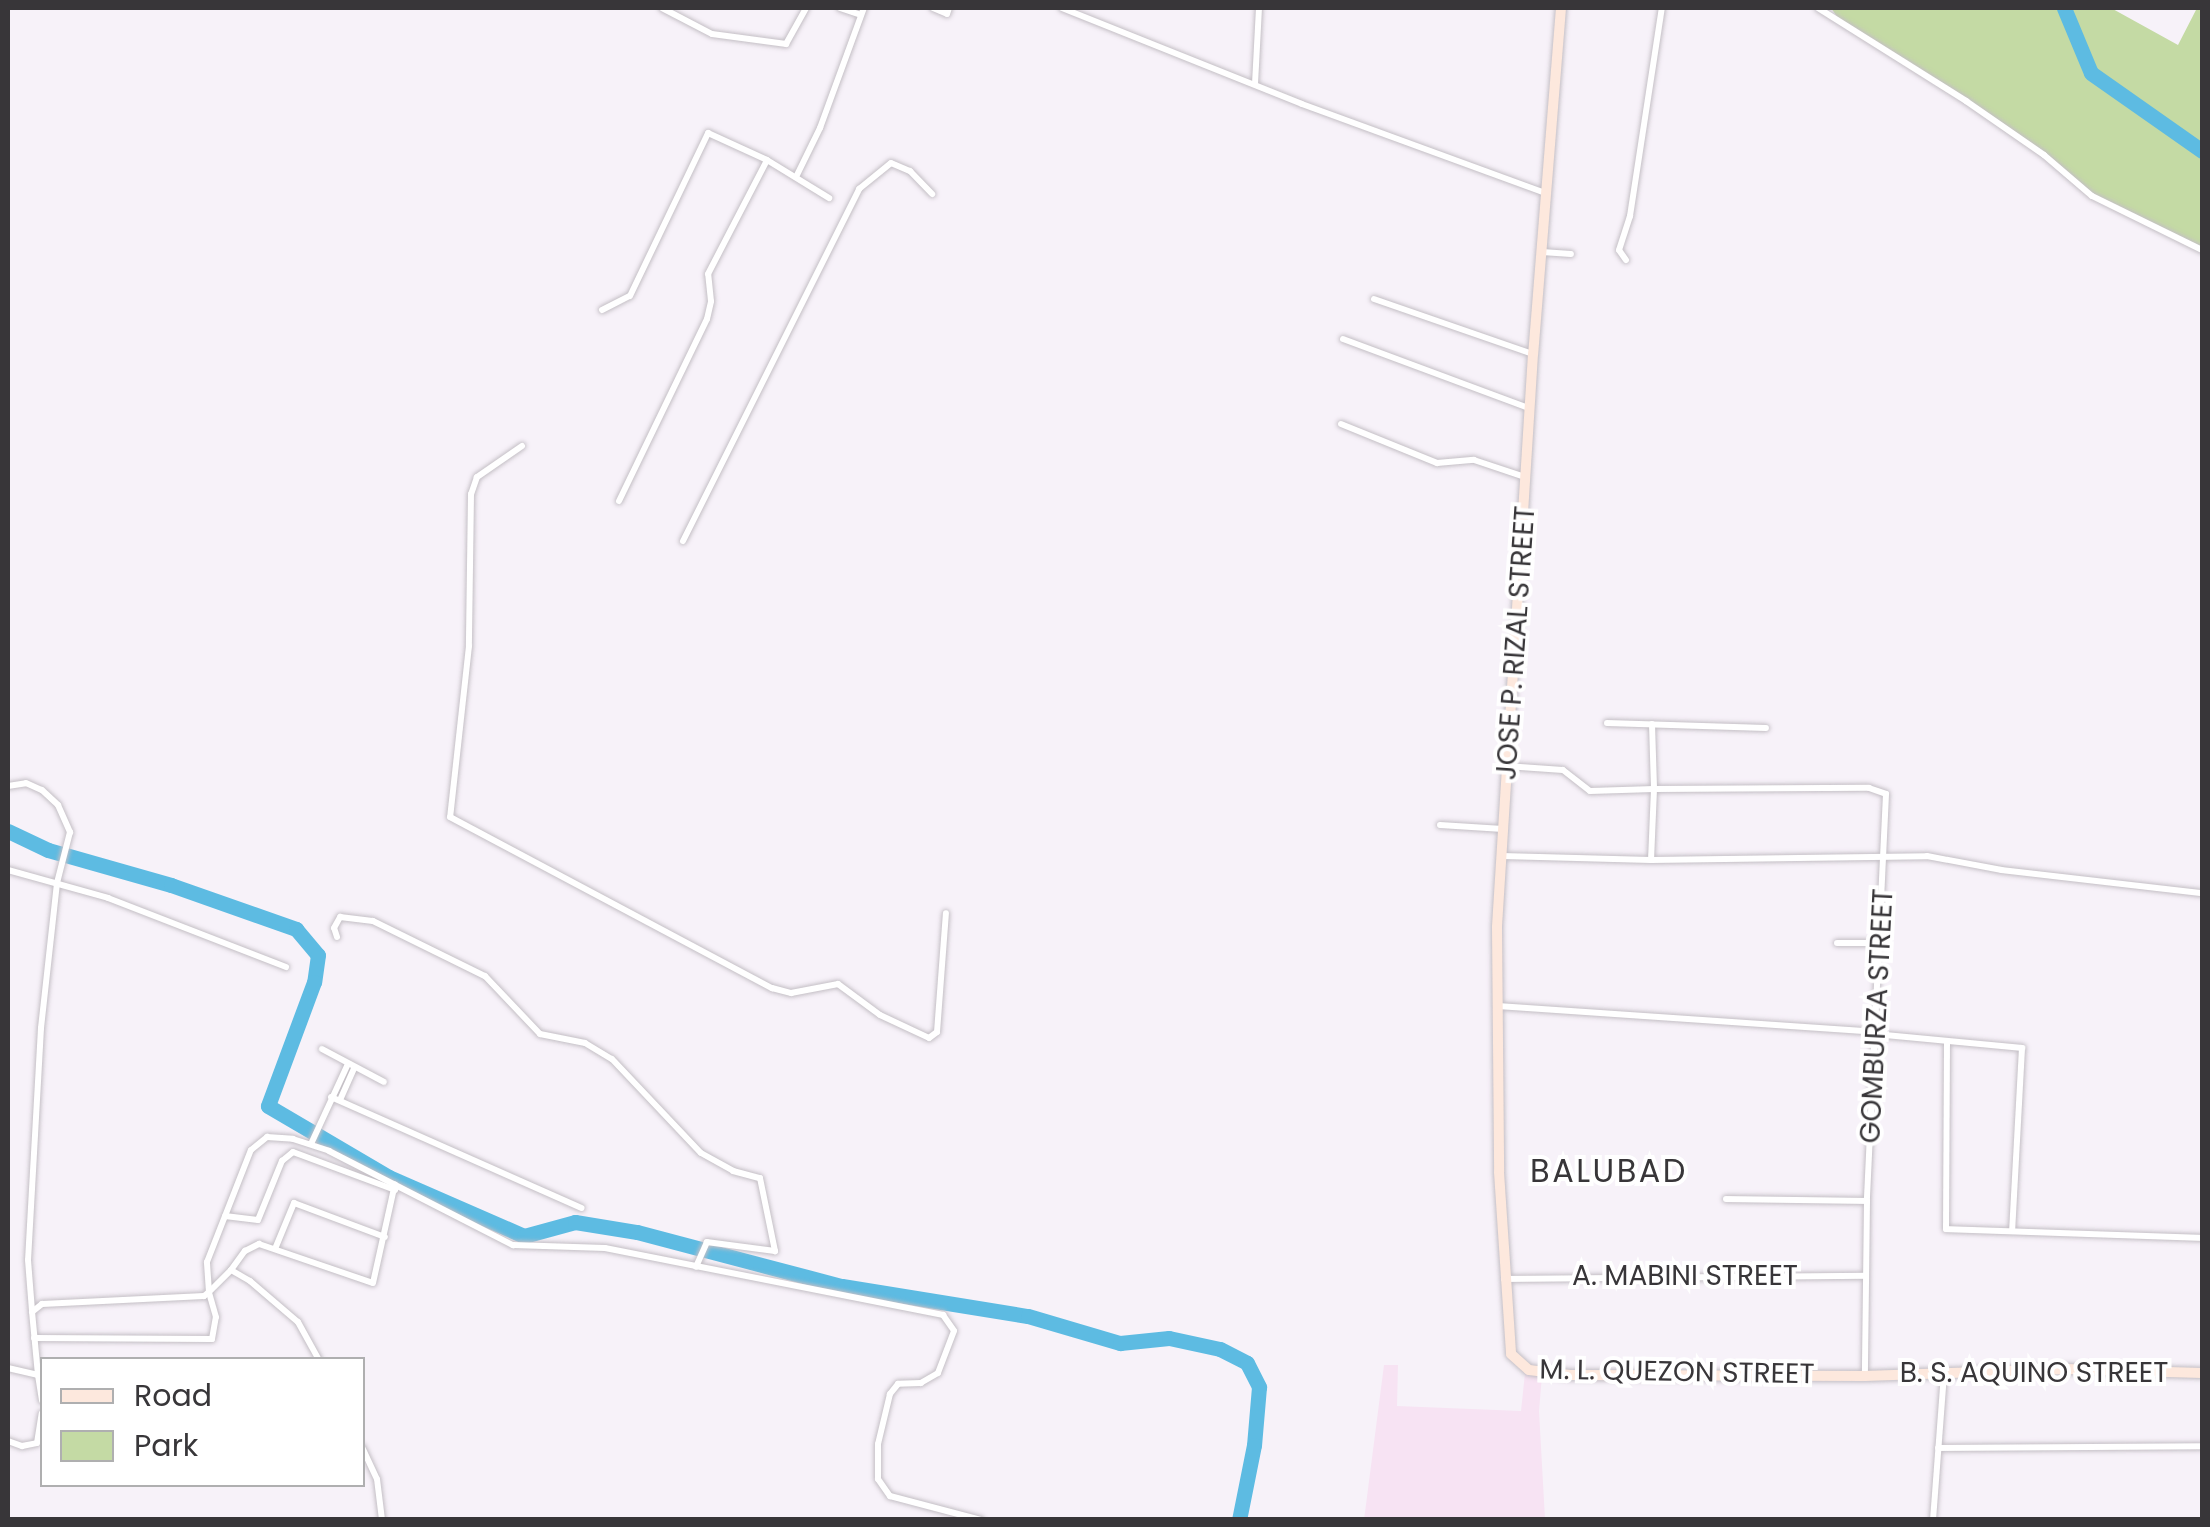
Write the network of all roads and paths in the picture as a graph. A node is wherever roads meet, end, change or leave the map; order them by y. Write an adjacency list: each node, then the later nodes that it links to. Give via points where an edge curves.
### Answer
1 (662, 8): 2 (street, via 712,34 786,44)
2 (806, 8)
3 (840, 8): 11 (street)
4 (933, 8): 5 (street, via 947,14)
5 (949, 8)
6 (1062, 8): 12 (street)
7 (1259, 8): 12 (street)
8 (1561, 8): 15 (street, JOSE P. RIZAL STREET)
9 (1662, 8): 21 (street, via 1619,250)
10 (1818, 8): 18 (street, via 1997,122 2092,196)
11 (862, 11): 14 (street)
12 (1254, 84): 15 (street)
13 (767, 160): 14 (street); 23 (street, via 712,133 704,136 630,296); 30 (street, via 708,274 708,319)
14 (796, 177): 17 (street)
15 (1546, 193): 19 (street, JOSE P. RIZAL STREET)
16 (932, 194): 31 (street, via 891,162 859,190)
17 (829, 198)
18 (2202, 250)
19 (1541, 252): 20 (street); 25 (street, JOSE P. RIZAL STREET)
20 (1571, 254)
21 (1626, 260)
22 (1374, 299): 25 (street)
23 (602, 310)
24 (1343, 339): 26 (street)
25 (1533, 354): 26 (street, JOSE P. RIZAL STREET)
26 (1530, 409): 29 (street, JOSE P. RIZAL STREET)
27 (1342, 424): 29 (street, via 1437,463 1474,460)
28 (522, 446): 46 (street, via 478,476 471,494 469,646 450,817 772,988 790,993 838,984 870,1009 929,1038 937,1032)
29 (1528, 478): 35 (street, JOSE P. RIZAL STREET)
30 (619, 502)
31 (684, 541)
32 (1607, 724): 33 (street)
33 (1652, 724): 34 (street); 37 (street)
34 (1766, 728)
35 (1506, 766): 37 (street, via 1562,770 1590,791); 39 (street, JOSE P. RIZAL STREET)
36 (8, 786): 44 (street, via 26,783 58,805 70,832)
37 (1654, 789): 41 (street, via 1869,788 1886,794); 42 (street)
38 (1440, 824): 39 (street)
39 (1503, 829): 40 (street, JOSE P. RIZAL STREET)
40 (1502, 856): 42 (street, GOMBURZA STREET); 51 (street, JOSE P. RIZAL STREET)
41 (1884, 859): 42 (street, GOMBURZA STREET); 45 (street, via 1927,856); 49 (street, GOMBURZA STREET)
42 (1651, 860)
43 (8, 870): 44 (street)
44 (57, 883): 50 (street); 73 (street, via 41,1028 28,1260)
45 (2202, 893)
46 (946, 913)
47 (337, 936): 68 (street, via 340,917 374,921 480,973 540,1034 585,1043 612,1059 700,1152 760,1178 775,1251 709,1242)
48 (1837, 943): 49 (street)
49 (1882, 944): 52 (street, GOMBURZA STREET)
50 (286, 966)
51 (1495, 1006): 52 (street); 71 (street, JOSE P. RIZAL STREET)
52 (1875, 1033): 53 (street); 61 (street, GOMBURZA STREET)
53 (1947, 1041): 64 (street, via 1946,1229); 64 (street, via 2022,1048)
54 (322, 1049): 55 (street)
55 (351, 1066): 56 (street); 57 (street)
56 (384, 1082)
57 (336, 1099): 58 (street); 62 (street)
58 (312, 1141): 59 (street); 63 (street, via 275,1136 258,1142)
59 (395, 1187): 63 (street, via 293,1152 282,1161 258,1220); 65 (street); 68 (street, via 513,1245 594,1246)
60 (1726, 1199): 61 (street)
61 (1867, 1201): 70 (street, GOMBURZA STREET)
62 (581, 1208)
63 (225, 1216): 72 (street, via 206,1262)
64 (2012, 1230): 66 (street)
65 (385, 1238): 67 (street, via 294,1203); 67 (street, via 374,1283)
66 (2202, 1238)
67 (275, 1250): 69 (street, via 250,1246)
68 (698, 1264): 88 (street, via 950,1320 954,1336 938,1373 921,1383 898,1384 890,1394 878,1479 890,1496)
69 (231, 1270): 72 (street); 75 (street, via 298,1322)
70 (1866, 1276): 71 (street, A. MABINI STREET); 80 (street, GOMBURZA STREET)
71 (1504, 1279): 80 (street, M. L. QUEZON STREET, via 1508,1347 1529,1370)
72 (209, 1292): 73 (street, via 199,1299 42,1304); 74 (street, via 216,1316 212,1339)
73 (32, 1312): 74 (street)
74 (34, 1338): 79 (street)
75 (317, 1357)
76 (8, 1368): 79 (street)
77 (1944, 1372): 78 (street, B. S. AQUINO STREET); 80 (street, B. S. AQUINO STREET); 85 (street)
78 (2202, 1373)
79 (38, 1375): 81 (street)
80 (1865, 1376)
81 (40, 1388)
82 (40, 1425): 83 (street, via 37,1443)
83 (8, 1441)
84 (2202, 1446): 85 (street)
85 (1938, 1448): 89 (street)
86 (365, 1454): 87 (street, via 377,1479)
87 (382, 1520)
88 (981, 1520)
89 (1934, 1520)

